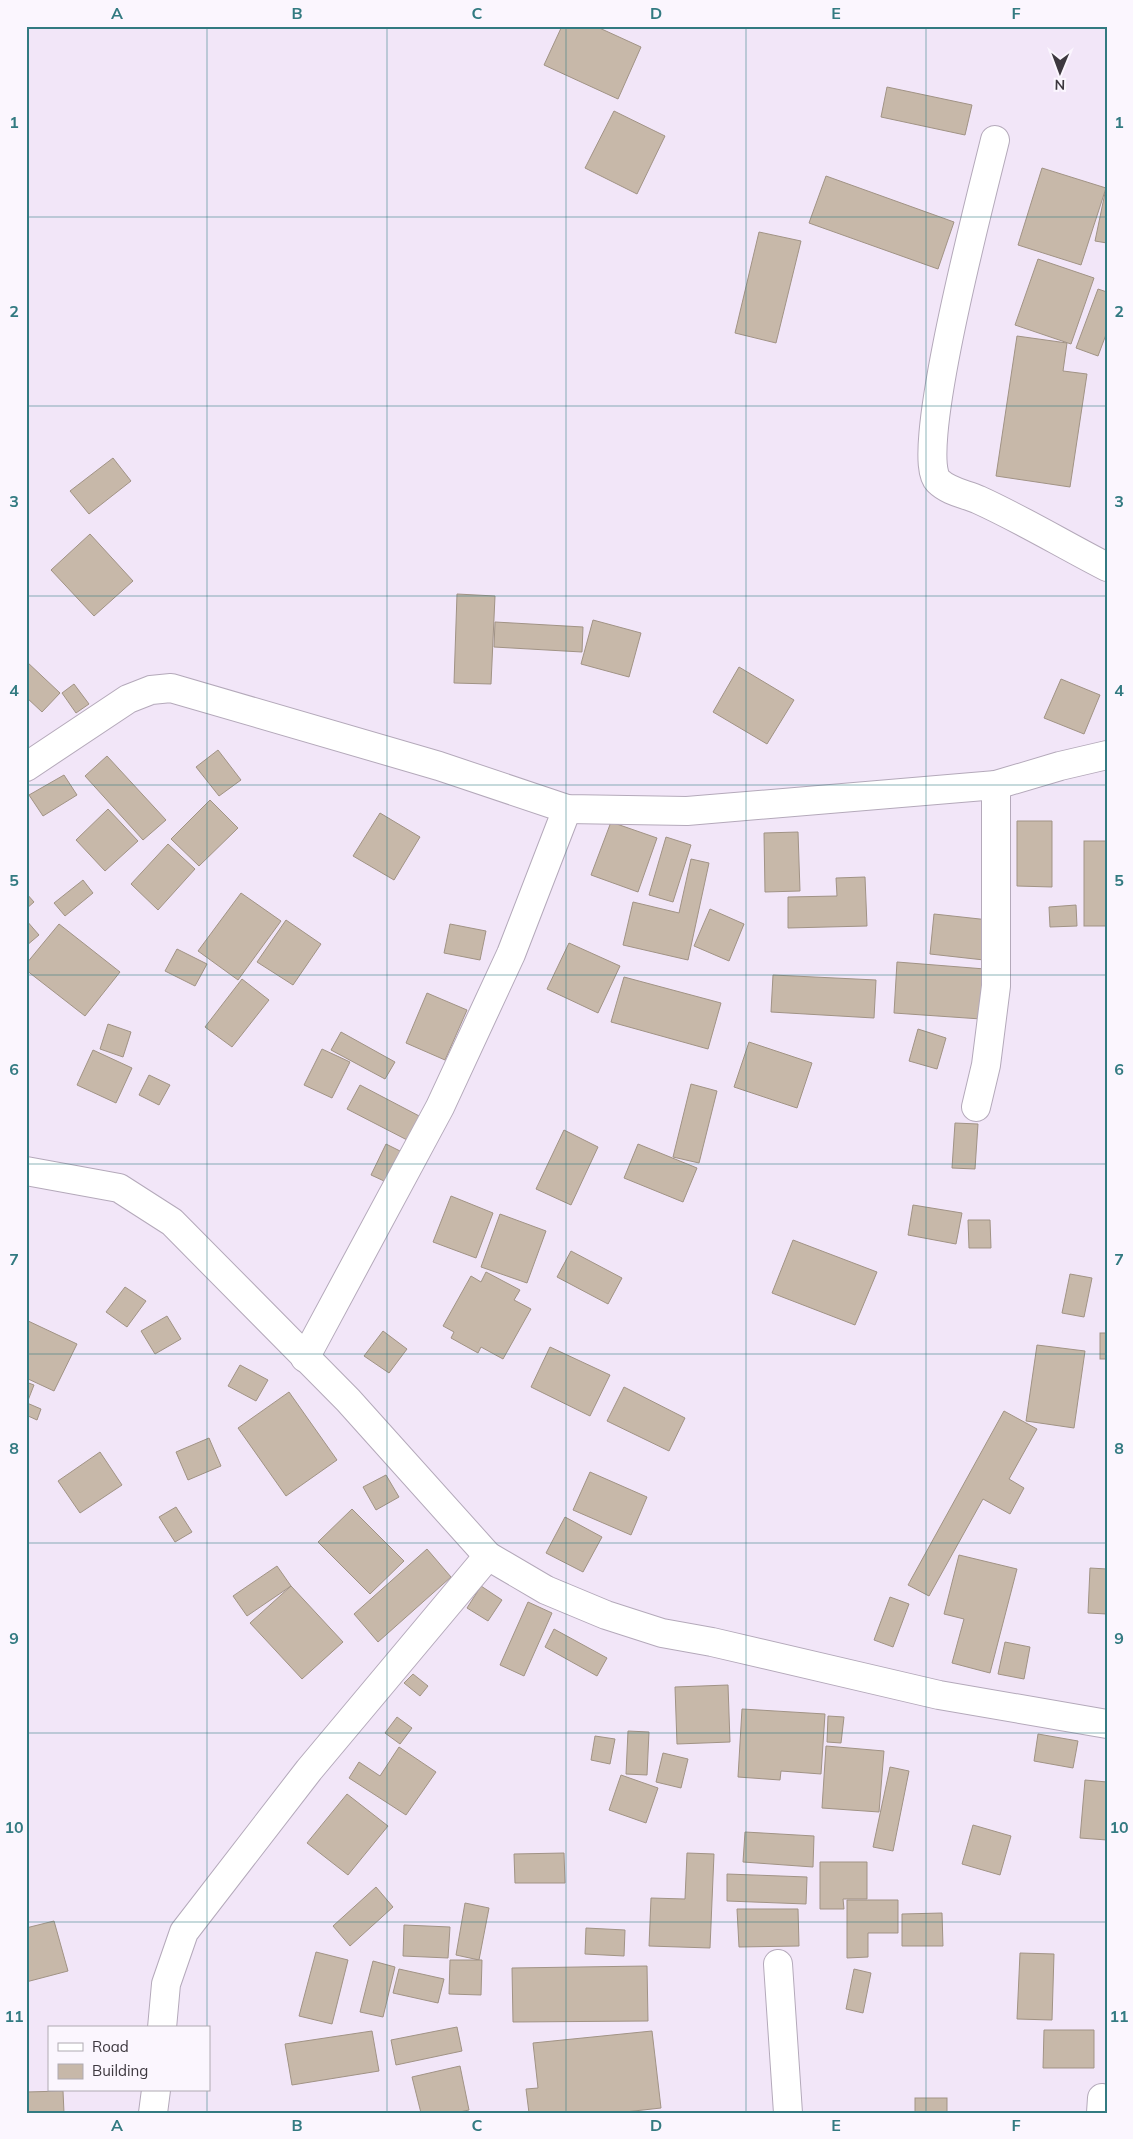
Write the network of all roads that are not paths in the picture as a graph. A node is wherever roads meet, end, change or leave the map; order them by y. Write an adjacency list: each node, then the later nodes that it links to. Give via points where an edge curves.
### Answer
1 (995, 140): 2 (street, via 943,363 936,408 934,476 954,491 978,500)
2 (1107, 567)
3 (1107, 756): 5 (street)
4 (26, 767): 6 (street, via 128,699 152,690 171,688 439,766)
5 (996, 785): 6 (street, via 687,811); 7 (street, via 996,986 986,1065)
6 (567, 809): 9 (street, via 512,954 440,1107)
7 (976, 1107)
8 (26, 1171): 9 (street, via 118,1188 148,1205 172,1222)
9 (305, 1358): 10 (street, via 348,1400)
10 (488, 1556): 11 (street, via 546,1590 606,1615 662,1633 939,1695); 13 (street, via 309,1770 184,1932 166,1984)
11 (1107, 1724)
12 (778, 1964): 16 (street)
13 (162, 2026)
14 (156, 2092): 15 (street)
15 (153, 2113)
16 (788, 2113)

